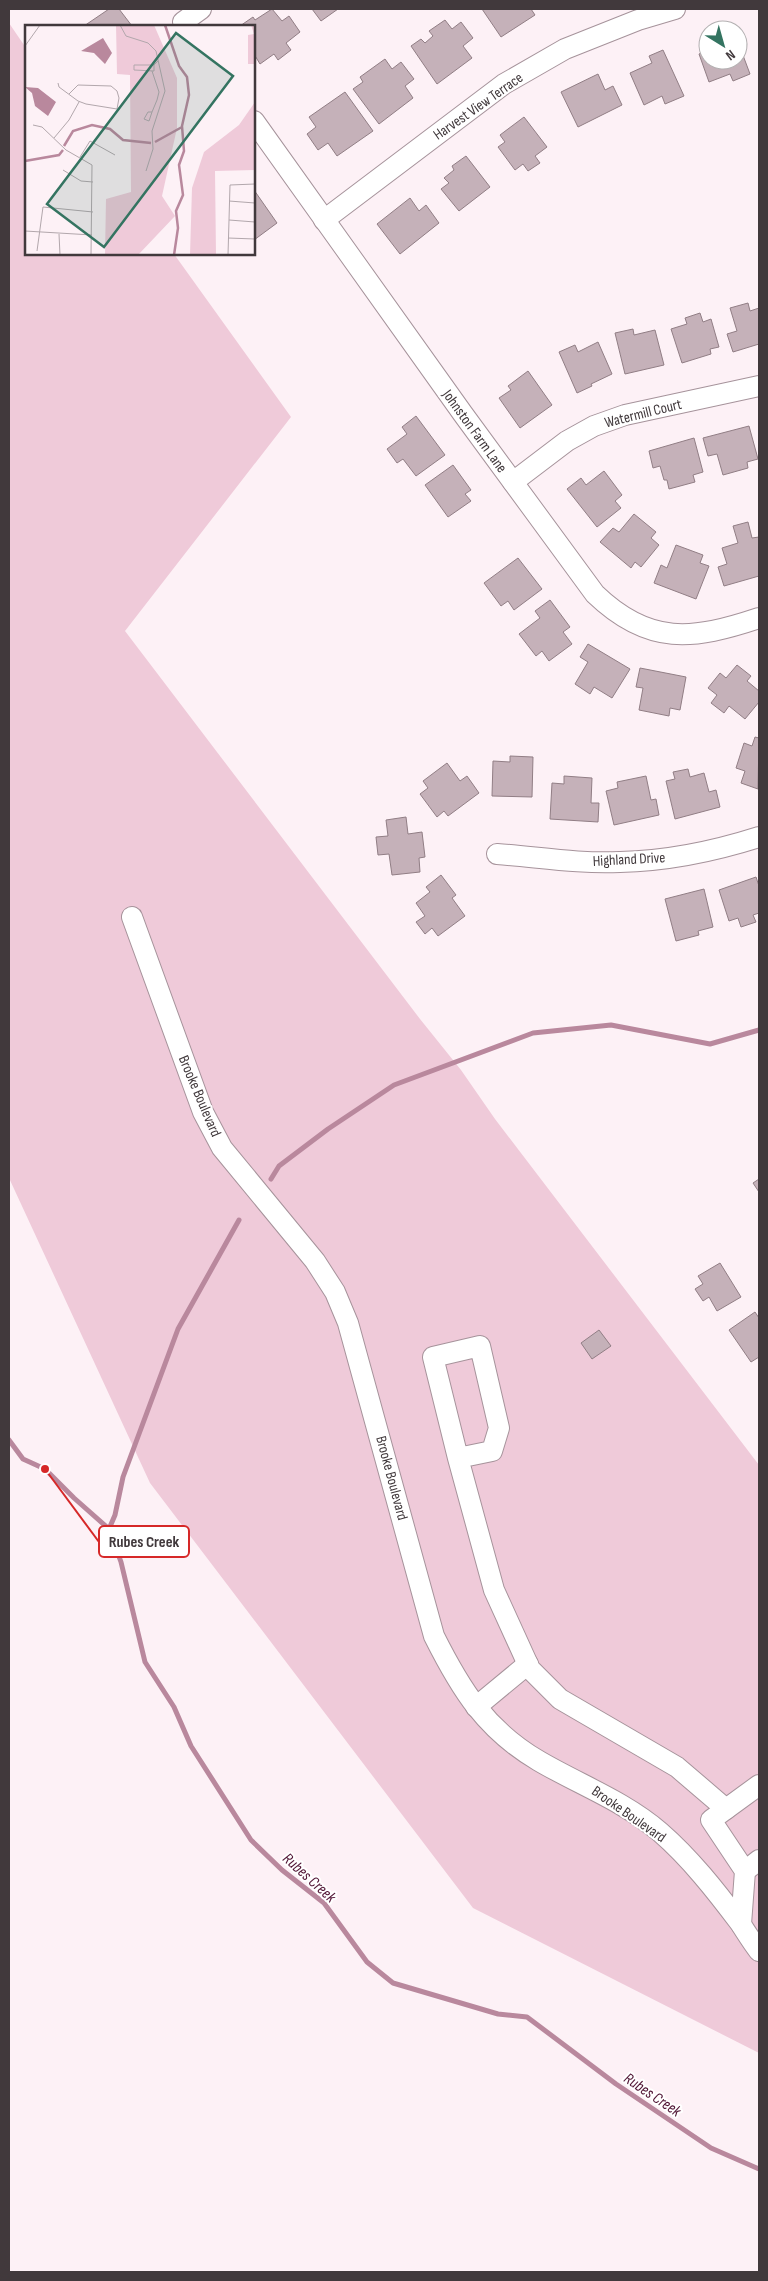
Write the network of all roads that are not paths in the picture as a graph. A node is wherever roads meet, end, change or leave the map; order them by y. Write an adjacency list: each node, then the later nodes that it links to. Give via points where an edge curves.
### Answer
1 (201, 9): 3 (street)
2 (675, 9): 5 (street, Harvest View Terrace, via 565,49 504,84)
3 (181, 19)
4 (255, 123): 5 (street, Johnston Farm Lane)
5 (324, 220): 7 (street, Johnston Farm Lane)
6 (759, 386): 7 (street, Watermill Court, via 625,415 602,423 567,441)
7 (513, 482): 8 (street, Johnston Farm Lane, via 595,594 633,624 660,632 689,634 712,632)
8 (759, 618)
9 (759, 837): 10 (street, Highland Drive, via 650,860 591,862)
10 (497, 854)
11 (132, 917): 14 (street, Brooke Boulevard, via 204,1112 222,1148 287,1226 335,1292 359,1358 434,1636 456,1680)
12 (458, 1458): 12 (street, via 433,1357 480,1346 499,1428 492,1451); 13 (street, via 494,1590)
13 (528, 1664): 14 (street); 16 (street, via 560,1699 677,1767)
14 (476, 1707): 18 (street, Brooke Boulevard, via 513,1743 539,1761 590,1786 659,1832 703,1876)
15 (759, 1785): 16 (street)
16 (726, 1810): 17 (street, via 711,1820)
17 (752, 1866): 18 (street)
18 (740, 1924): 19 (street, Brooke Boulevard)
19 (759, 1951)

